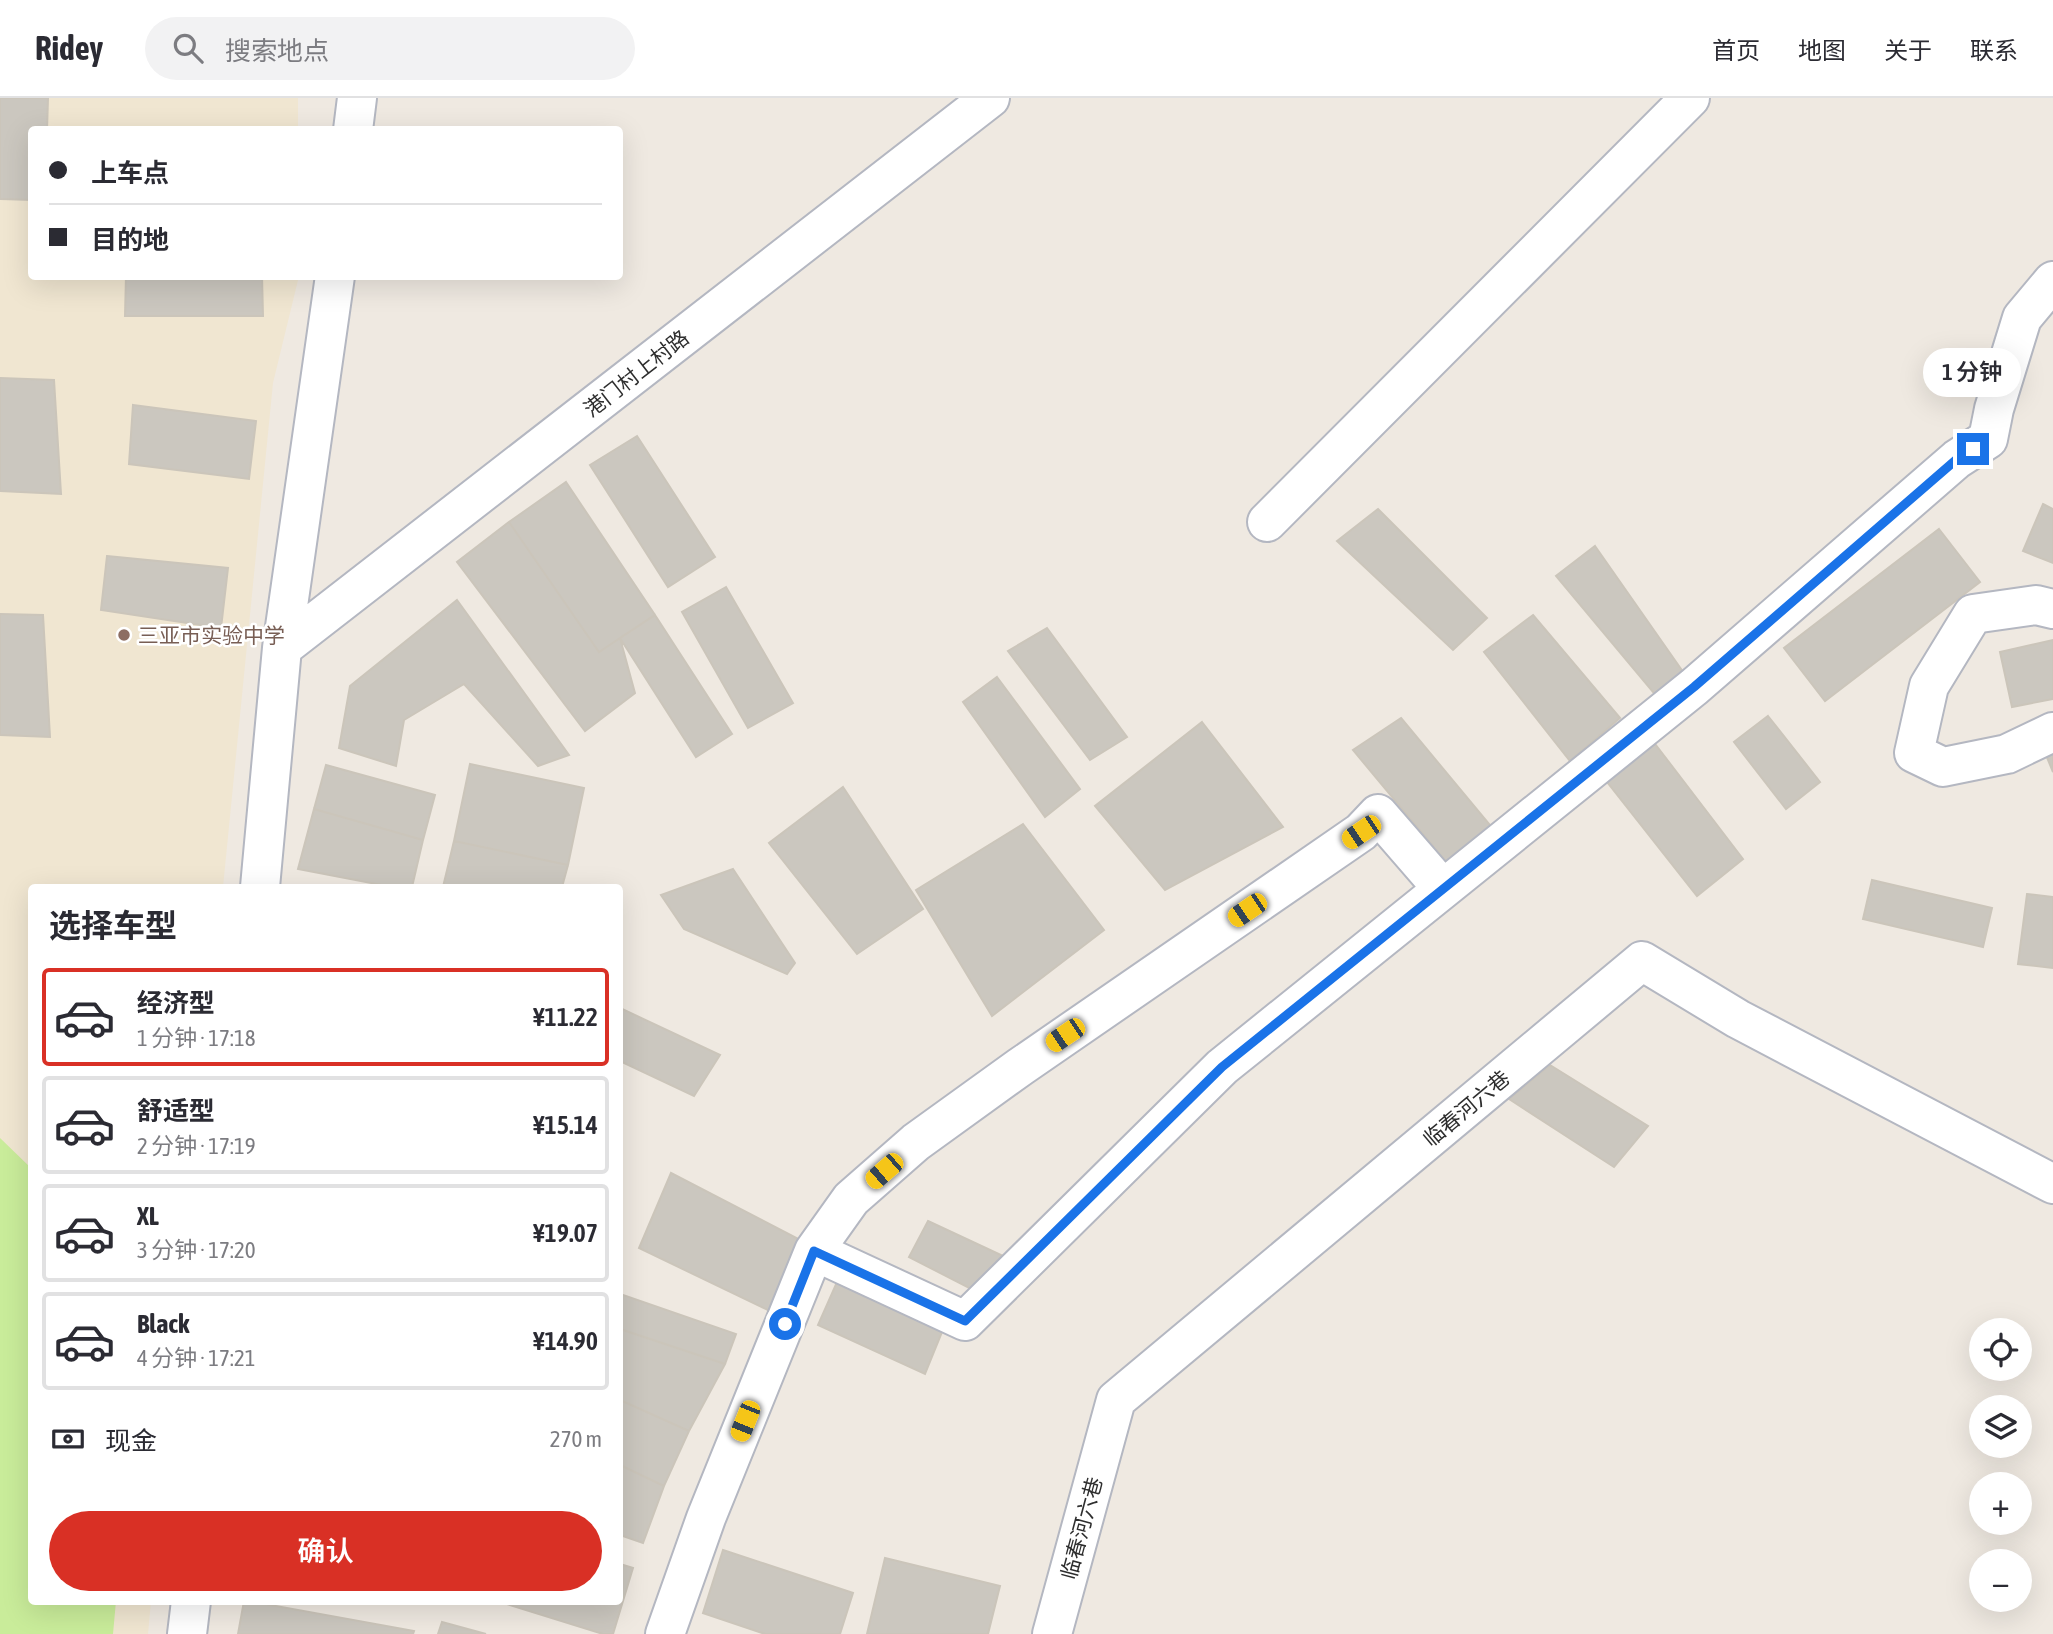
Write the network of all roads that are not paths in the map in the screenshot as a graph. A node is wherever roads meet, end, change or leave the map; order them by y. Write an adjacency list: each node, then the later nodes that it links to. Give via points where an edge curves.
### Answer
1 (357, 98): 4 (street)
2 (990, 98): 9 (street, 港门村上村路)
3 (1690, 98): 7 (street)
4 (354, 126)
5 (334, 280): 9 (street)
6 (2053, 281): 12 (street, via 2022,318 1988,439 1957,459 1694,687)
7 (1267, 522)
8 (2053, 609): 10 (street, via 2036,605 1973,614 1929,686 1914,753 1943,767 2007,754)
9 (282, 648): 11 (street)
10 (2053, 732)
11 (260, 884)
12 (1443, 889): 14 (street, via 1222,1067 965,1321); 14 (street, via 1378,814 1361,832 916,1142 851,1199)
13 (2053, 1184): 18 (street, 临春河六巷, via 1738,1019 1642,961 1116,1401)
14 (814, 1251): 17 (street, via 706,1518)
15 (191, 1605): 16 (street)
16 (187, 1634)
17 (665, 1634)
18 (1052, 1634)

